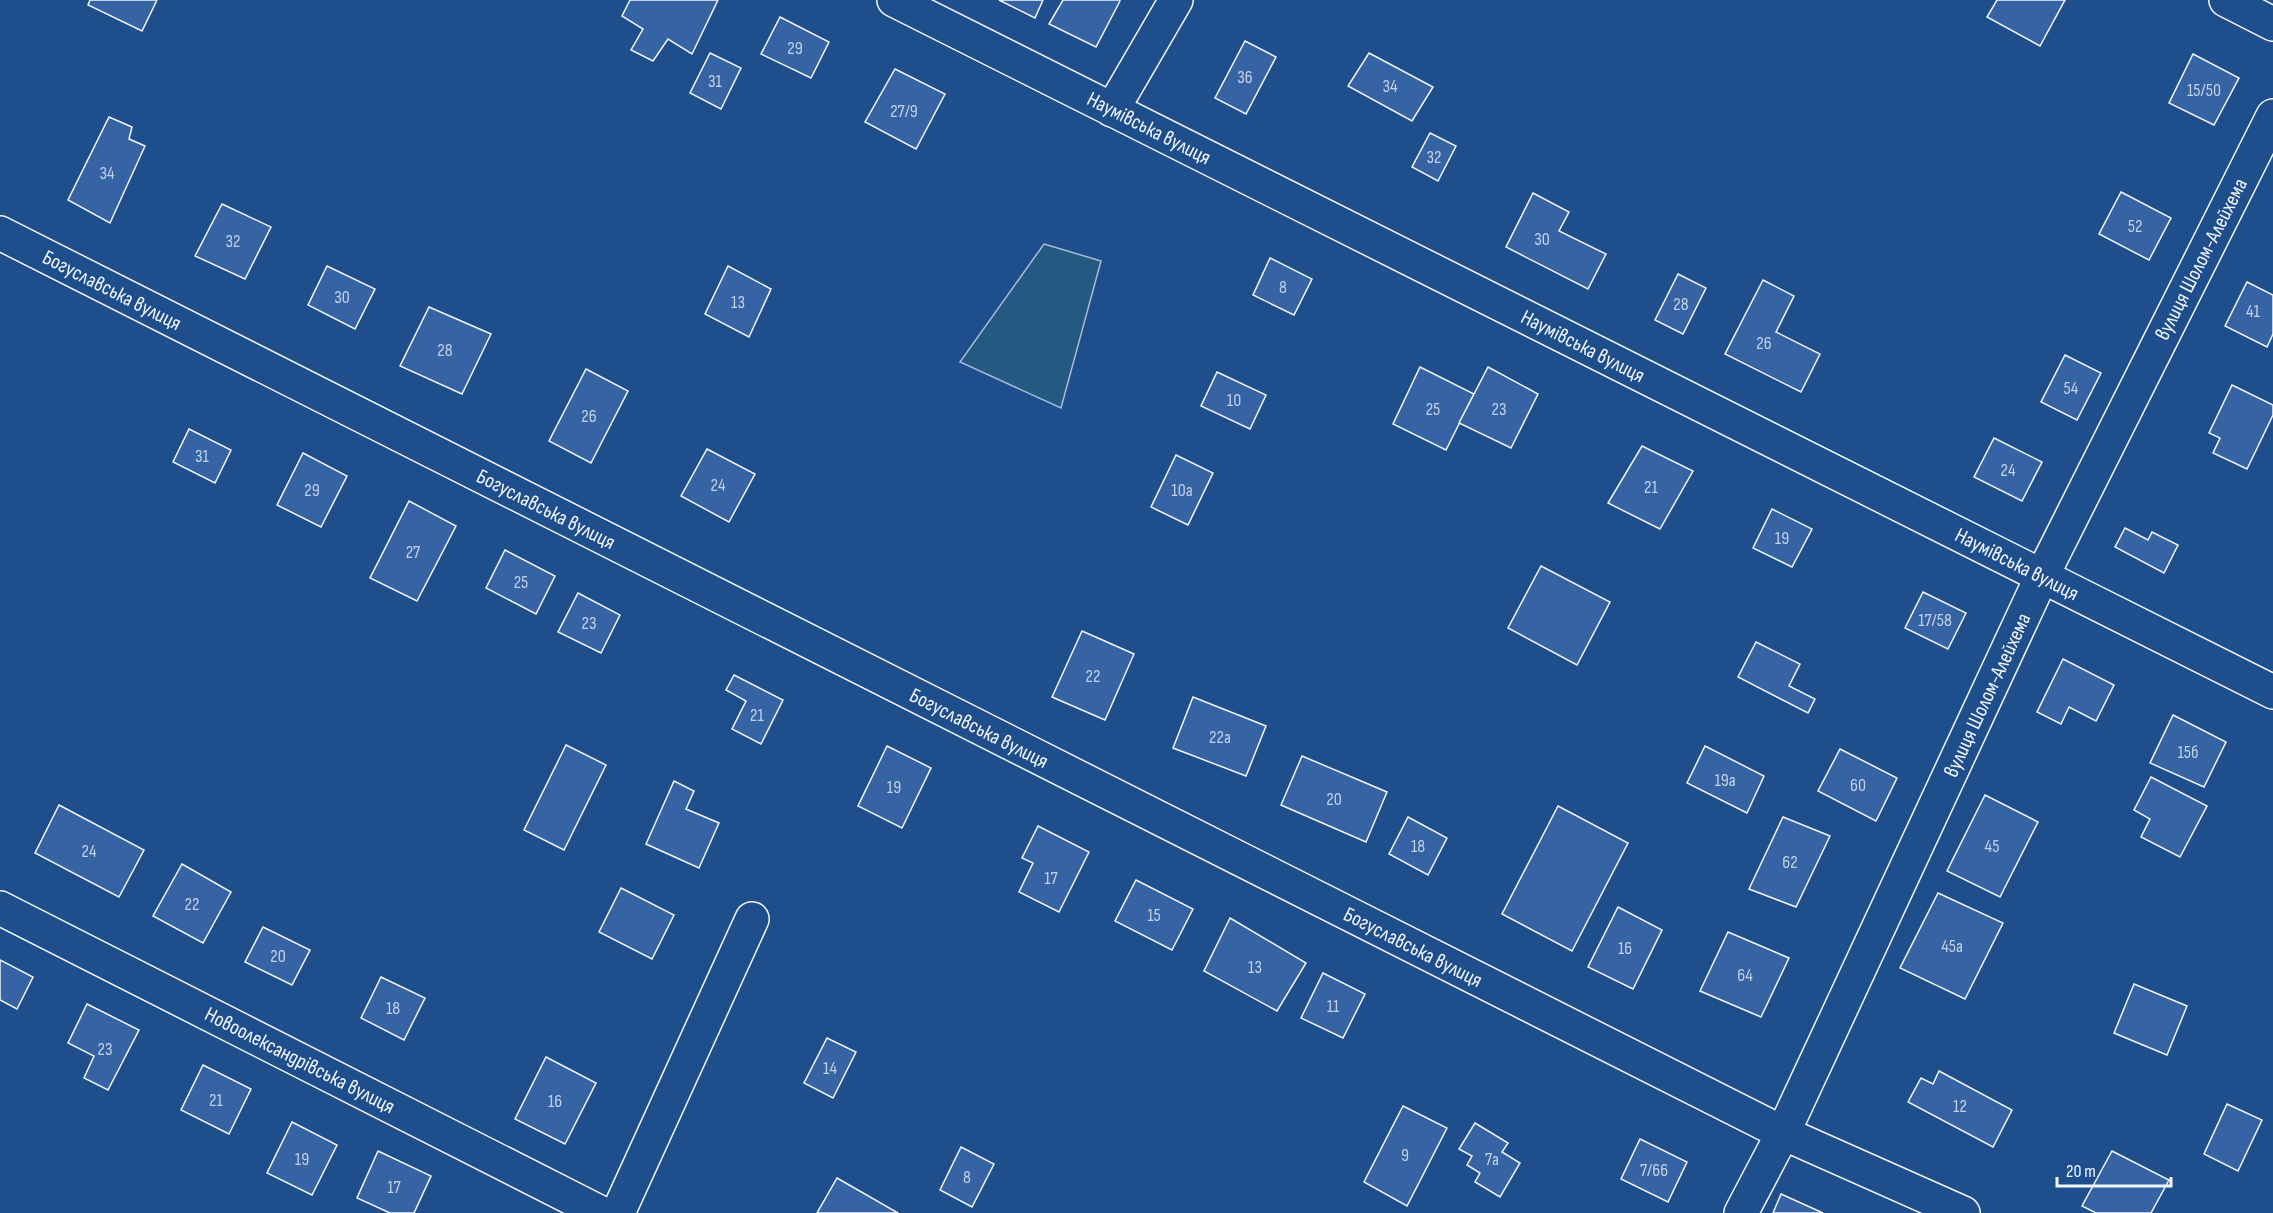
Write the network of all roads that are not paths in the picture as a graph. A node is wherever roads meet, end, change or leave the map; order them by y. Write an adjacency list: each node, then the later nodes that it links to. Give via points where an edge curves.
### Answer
1 (894, 0): 5 (street, Наумівська вулиця)
2 (1176, 0): 5 (street)
3 (2226, 0): 4 (street)
4 (2273, 24)
5 (1112, 110): 8 (street, Наумівська вулиця)
6 (2273, 116): 8 (street, вулиця Шолом-Алейхема)
7 (0, 233): 12 (street, Богуславська вулиця)
8 (2042, 576): 9 (street, Наумівська вулиця); 12 (street, вулиця Шолом-Алейхема)
9 (2273, 692)
10 (0, 908): 13 (street, Новоолександрівська вулиця)
11 (752, 919): 14 (street)
12 (1783, 1133): 15 (street, вулиця Шолом-Алейхема); 16 (street, Богуславська вулиця)
13 (601, 1213)
14 (618, 1213)
15 (1741, 1213)
16 (1963, 1213)

